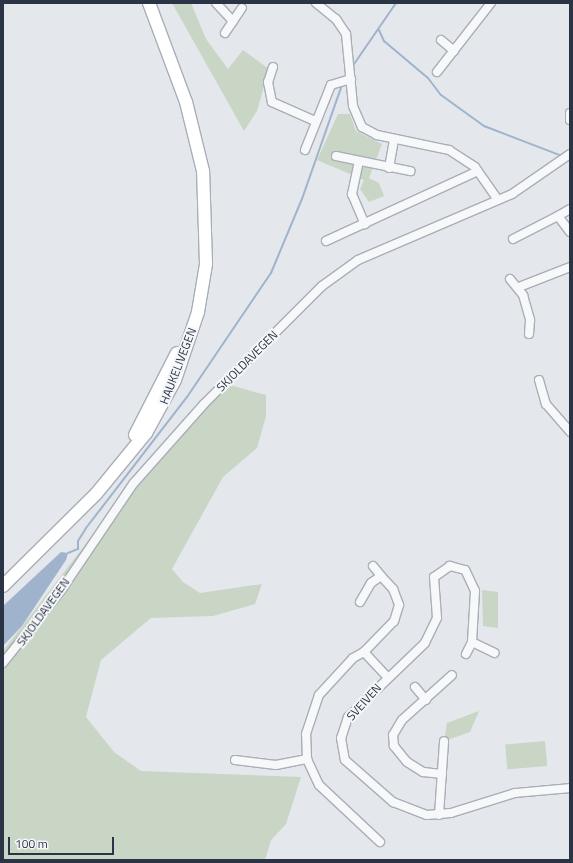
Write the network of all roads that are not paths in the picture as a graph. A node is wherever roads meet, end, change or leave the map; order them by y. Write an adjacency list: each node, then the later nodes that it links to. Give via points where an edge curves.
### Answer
1 (149, 3): 39 (highway, HAUKELIVEGEN, via 186,102 200,155 207,218 205,250 192,310 167,376 132,441 85,503)
2 (216, 3): 6 (street)
3 (316, 3): 12 (street, via 336,18 346,34)
4 (491, 3): 9 (street)
5 (242, 8): 6 (street)
6 (233, 21): 7 (street)
7 (225, 33)
8 (441, 40): 9 (street)
9 (454, 51): 11 (street)
10 (274, 67): 15 (street, via 268,82 272,102)
11 (437, 72)
12 (351, 78): 15 (street, via 331,85); 16 (street, via 353,106 359,123 372,134)
13 (570, 112): 14 (street)
14 (570, 120)
15 (315, 121): 17 (street)
16 (394, 139): 21 (street); 22 (street, via 443,147)
17 (306, 150)
18 (570, 154): 24 (street, SKJOLDAVEGEN, via 557,165)
19 (336, 156): 20 (street)
20 (360, 161): 21 (street); 27 (street, via 351,190)
21 (389, 168): 23 (street)
22 (478, 170): 24 (street); 27 (street)
23 (410, 171)
24 (498, 200): 45 (street, SKJOLDAVEGEN, via 343,268 216,393 166,448 108,516 62,589)
25 (570, 209): 26 (street)
26 (558, 216): 28 (street); 29 (street)
27 (365, 224): 30 (street)
28 (570, 232)
29 (513, 239)
30 (326, 241)
31 (570, 267): 33 (street)
32 (510, 278): 33 (street)
33 (519, 286): 34 (street, via 530,320)
34 (529, 334)
35 (539, 380): 36 (street, via 546,404)
36 (570, 432)
37 (373, 566): 38 (street)
38 (381, 576): 40 (street, via 371,583); 42 (street, via 394,589 398,611)
39 (3, 586)
40 (360, 602)
41 (472, 642): 43 (street); 44 (street, SVEIVEN); 47 (street, SVEIVEN, via 476,603 473,581 460,566 450,566 434,577 437,618 425,643)
42 (364, 652): 47 (street); 51 (street, via 333,678 312,708 306,734)
43 (496, 653)
44 (466, 654)
45 (3, 663)
46 (452, 675): 49 (street)
47 (387, 677): 55 (street, SVEIVEN, via 348,717 341,738 345,760 393,802 416,813)
48 (415, 687): 49 (street)
49 (426, 700): 53 (street, via 397,726 393,735 394,746 407,762 423,772)
50 (444, 741): 53 (street)
51 (307, 759): 52 (street, via 276,765); 56 (street, via 324,792)
52 (235, 760)
53 (442, 774): 55 (street)
54 (570, 788): 55 (street, SVEIVEN, via 501,796)
55 (439, 815)
56 (380, 842)

